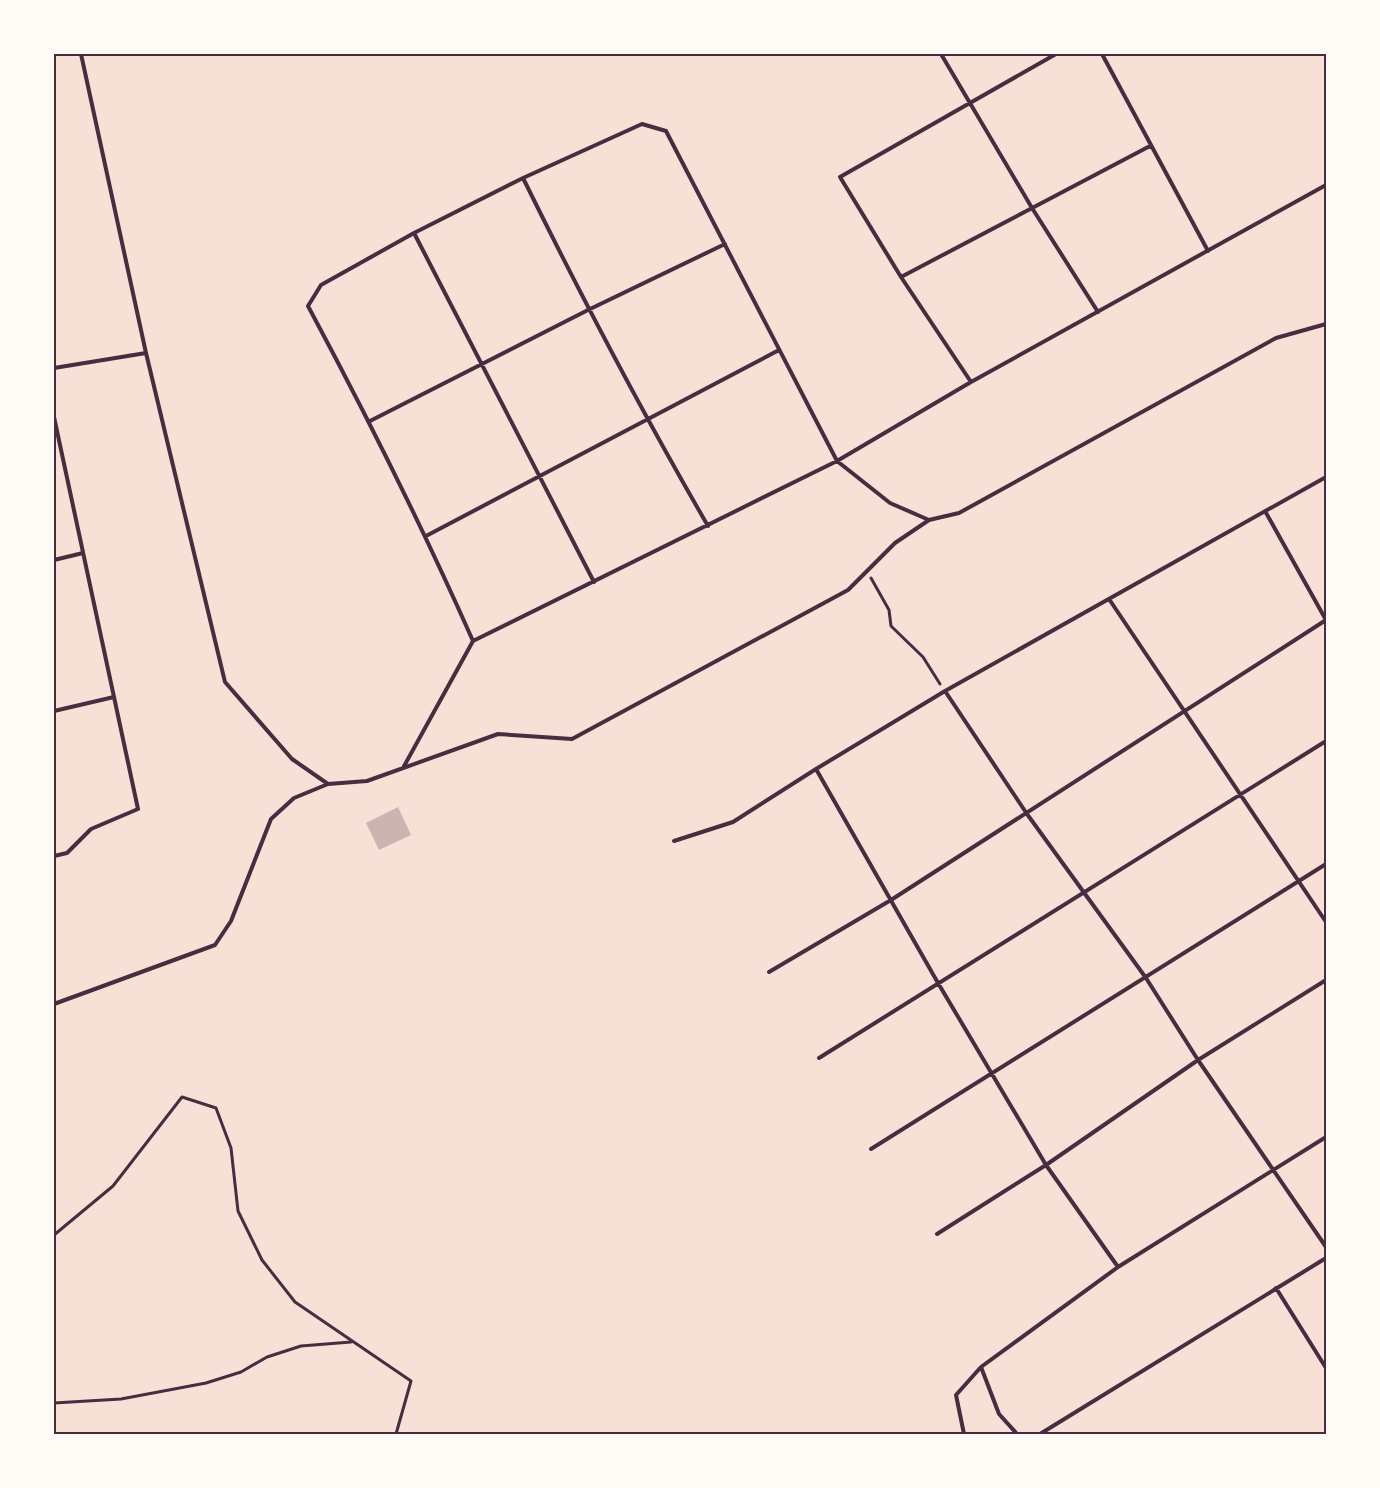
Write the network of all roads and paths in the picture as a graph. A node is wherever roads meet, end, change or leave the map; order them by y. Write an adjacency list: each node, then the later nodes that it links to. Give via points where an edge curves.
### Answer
1 (81, 54): 18 (lane)
2 (941, 54): 5 (lane)
3 (1056, 54): 5 (lane)
4 (1102, 54): 6 (lane)
5 (970, 101): 9 (lane); 13 (lane, via 840,177)
6 (1150, 146): 9 (lane); 12 (lane)
7 (523, 178): 10 (lane); 11 (lane, via 642,124 666,131); 14 (lane)
8 (1326, 184): 12 (lane)
9 (1032, 208): 13 (lane); 15 (lane)
10 (414, 233): 19 (lane); 23 (lane, via 321,284 308,306)
11 (725, 244): 14 (lane); 17 (lane)
12 (1208, 251): 15 (lane)
13 (901, 278): 21 (lane)
14 (588, 310): 19 (lane); 24 (lane)
15 (1098, 312): 21 (lane)
16 (1326, 324): 29 (lane, via 1276,338 958,513)
17 (779, 350): 24 (lane); 25 (lane)
18 (146, 353): 20 (lane); 46 (lane, via 225,682 292,759)
19 (482, 365): 23 (lane); 26 (lane)
20 (54, 368)
21 (971, 382): 25 (lane)
22 (54, 417): 32 (lane)
23 (370, 421): 31 (lane)
24 (647, 422): 26 (lane); 30 (lane)
25 (837, 461): 29 (lane, via 890,503); 30 (lane)
26 (540, 476): 31 (lane); 35 (lane)
27 (1326, 477): 28 (lane)
28 (1265, 511): 36 (lane); 37 (lane)
29 (929, 520): 34 (lane, via 895,543)
30 (708, 526): 35 (lane)
31 (426, 536): 38 (lane)
32 (83, 553): 33 (lane); 40 (lane)
33 (54, 560)
34 (867, 571): 39 (path, via 889,610 891,626 922,657); 44 (lane, via 848,590 572,739 498,734)
35 (594, 582): 38 (lane)
36 (1109, 599): 39 (lane); 42 (lane)
37 (1326, 620): 42 (lane)
38 (473, 641): 44 (lane)
39 (945, 691): 45 (lane); 48 (lane)
40 (114, 697): 41 (lane); 50 (lane, via 138,809 91,829 67,853)
41 (54, 711)
42 (1185, 711): 47 (lane); 48 (lane)
43 (1326, 741): 47 (lane)
44 (403, 768): 46 (lane, via 367,782)
45 (816, 770): 49 (lane, via 733,822); 54 (lane)
46 (328, 784): 60 (lane, via 294,798 271,819 231,922 215,945)
47 (1241, 795): 52 (lane); 53 (lane)
48 (1026, 814): 53 (lane); 54 (lane)
49 (674, 841)
50 (54, 856)
51 (1326, 864): 52 (lane)
52 (1299, 882): 55 (lane); 57 (lane)
53 (1086, 893): 57 (lane); 59 (lane)
54 (891, 900): 56 (lane); 59 (lane)
55 (1326, 922)
56 (769, 972)
57 (1146, 978): 62 (lane); 63 (lane)
58 (1326, 980): 62 (lane)
59 (938, 984): 61 (lane); 63 (lane)
60 (54, 1004)
61 (818, 1058)
62 (1198, 1060): 66 (lane); 67 (lane)
63 (990, 1072): 65 (lane); 66 (lane)
64 (1326, 1137): 67 (lane)
65 (871, 1149)
66 (1046, 1165): 69 (lane); 72 (lane)
67 (1274, 1170): 70 (lane); 72 (lane)
68 (54, 1234): 74 (path, via 113,1186 182,1097 216,1108 231,1148 238,1211 262,1260 295,1302)
69 (937, 1234)
70 (1326, 1248)
71 (1326, 1258): 73 (lane)
72 (1118, 1267): 75 (lane)
73 (1276, 1288): 76 (lane); 81 (lane)
74 (352, 1342): 77 (path, via 301,1346 206,1383 121,1399); 78 (path, via 398,1370 411,1382)
75 (981, 1367): 79 (lane, via 956,1395); 80 (lane, via 999,1414)
76 (1326, 1368)
77 (54, 1403)
78 (396, 1434)
79 (964, 1434)
80 (1017, 1434)
81 (1040, 1434)

